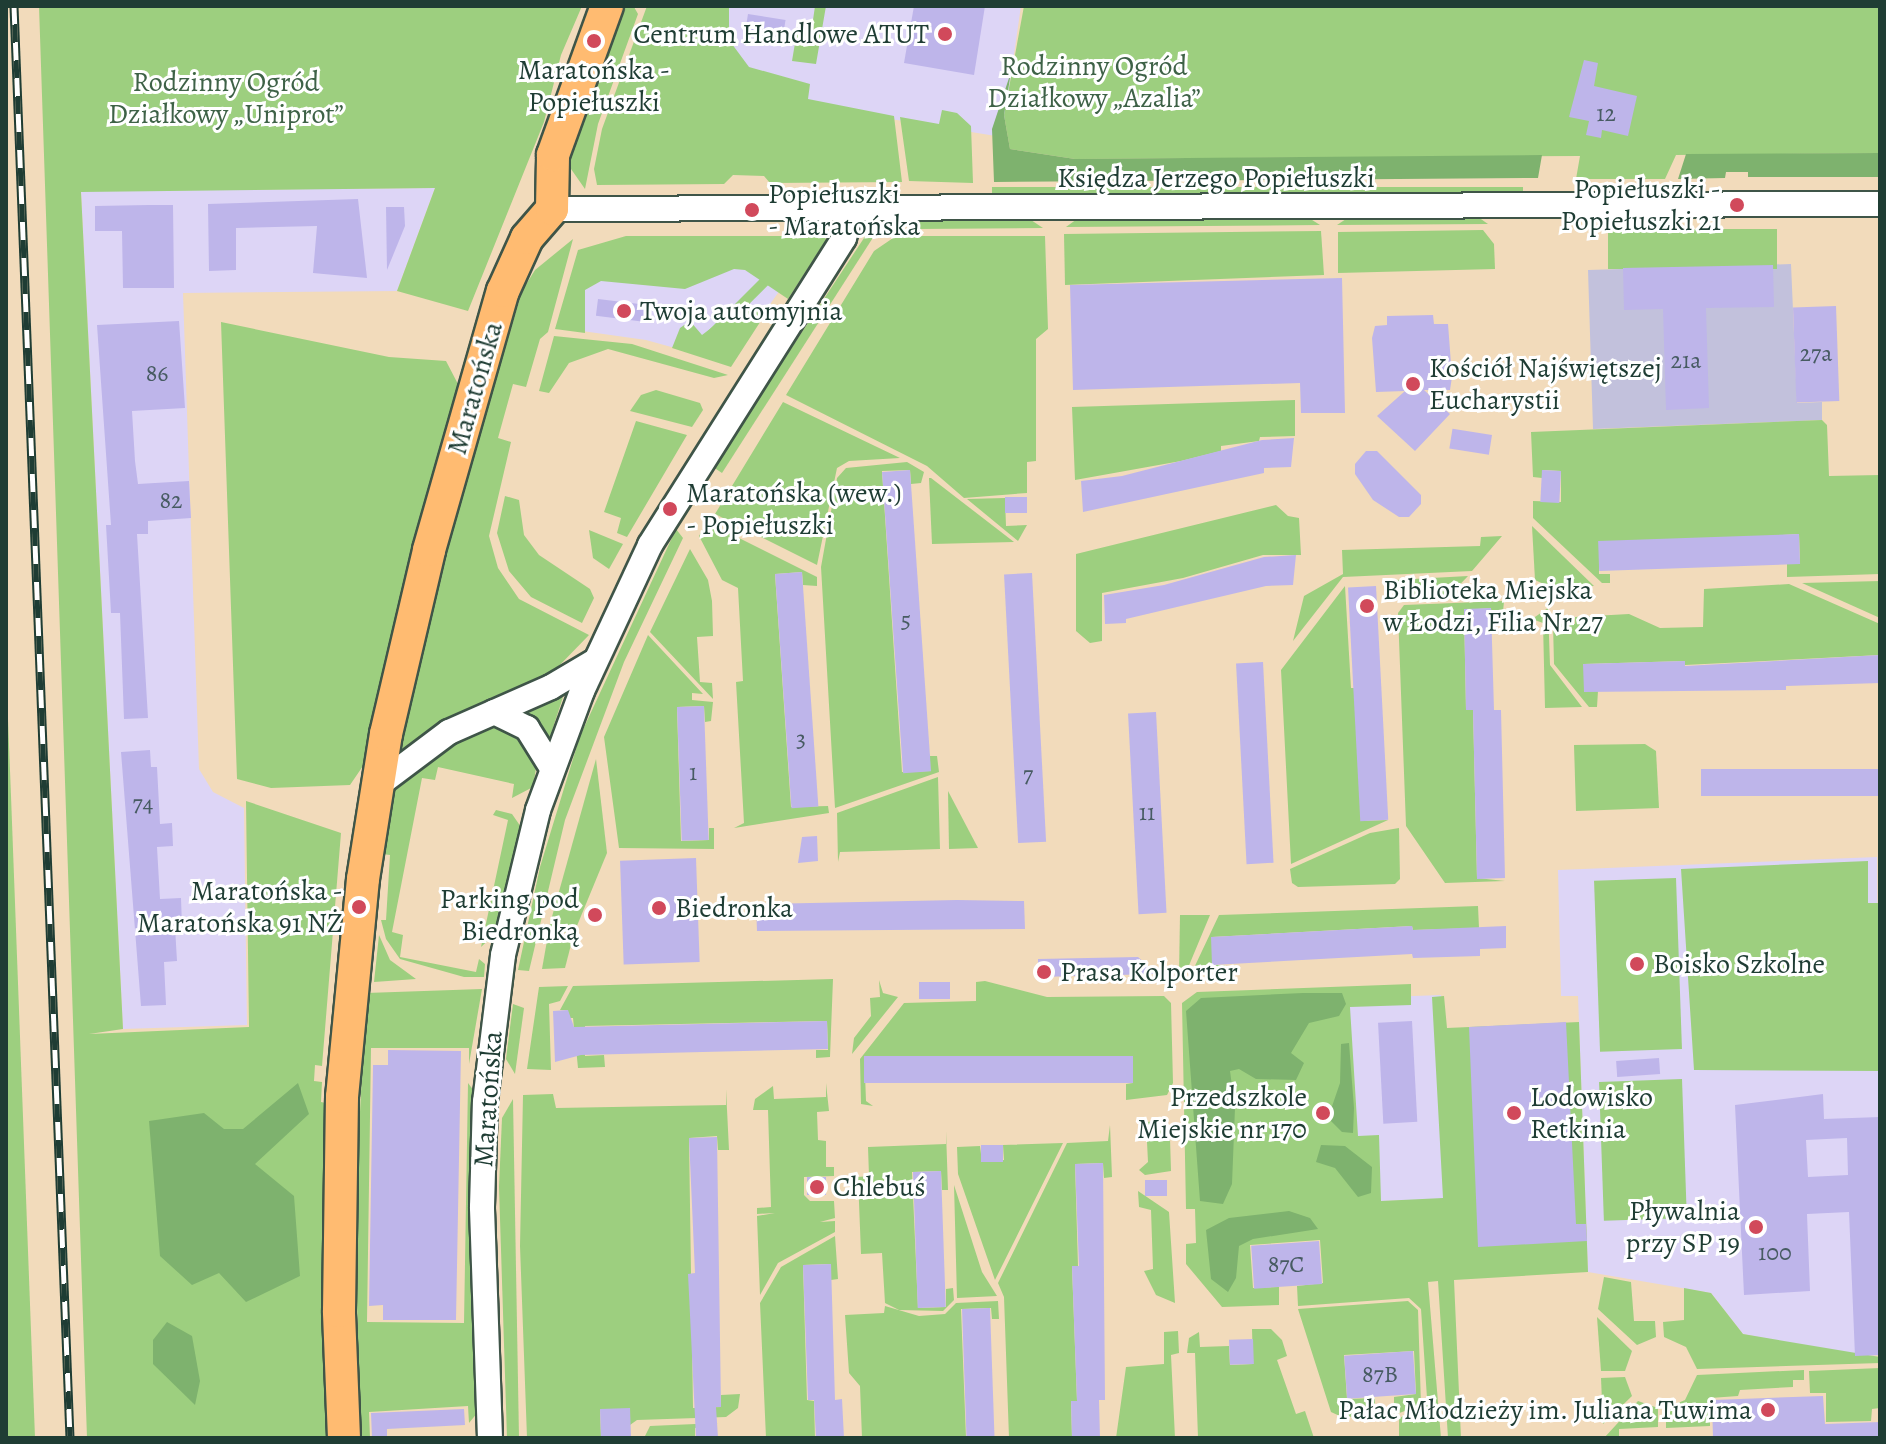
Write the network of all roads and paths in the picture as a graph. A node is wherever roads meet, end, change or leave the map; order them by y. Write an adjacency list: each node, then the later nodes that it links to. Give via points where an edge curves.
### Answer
1 (607, 6): 3 (main road, via 553,155)
2 (1880, 204): 4 (street, Księdza Jerzego Popiełuszki)
3 (552, 209): 4 (street, Księdza Jerzego Popiełuszki); 8 (main road, Maratońska, via 527,238 503,291 413,612)
4 (852, 210): 5 (street, Maratońska, via 844,238 667,515)
5 (595, 661): 6 (street); 7 (street, Maratońska)
6 (494, 712): 7 (street, via 527,728); 8 (street, via 434,740)
7 (552, 768): 10 (street, Maratońska, via 507,938 486,1092 482,1207)
8 (377, 786): 9 (main road, Maratońska, via 356,934 342,1097 339,1311)
9 (344, 1438)
10 (490, 1438)

